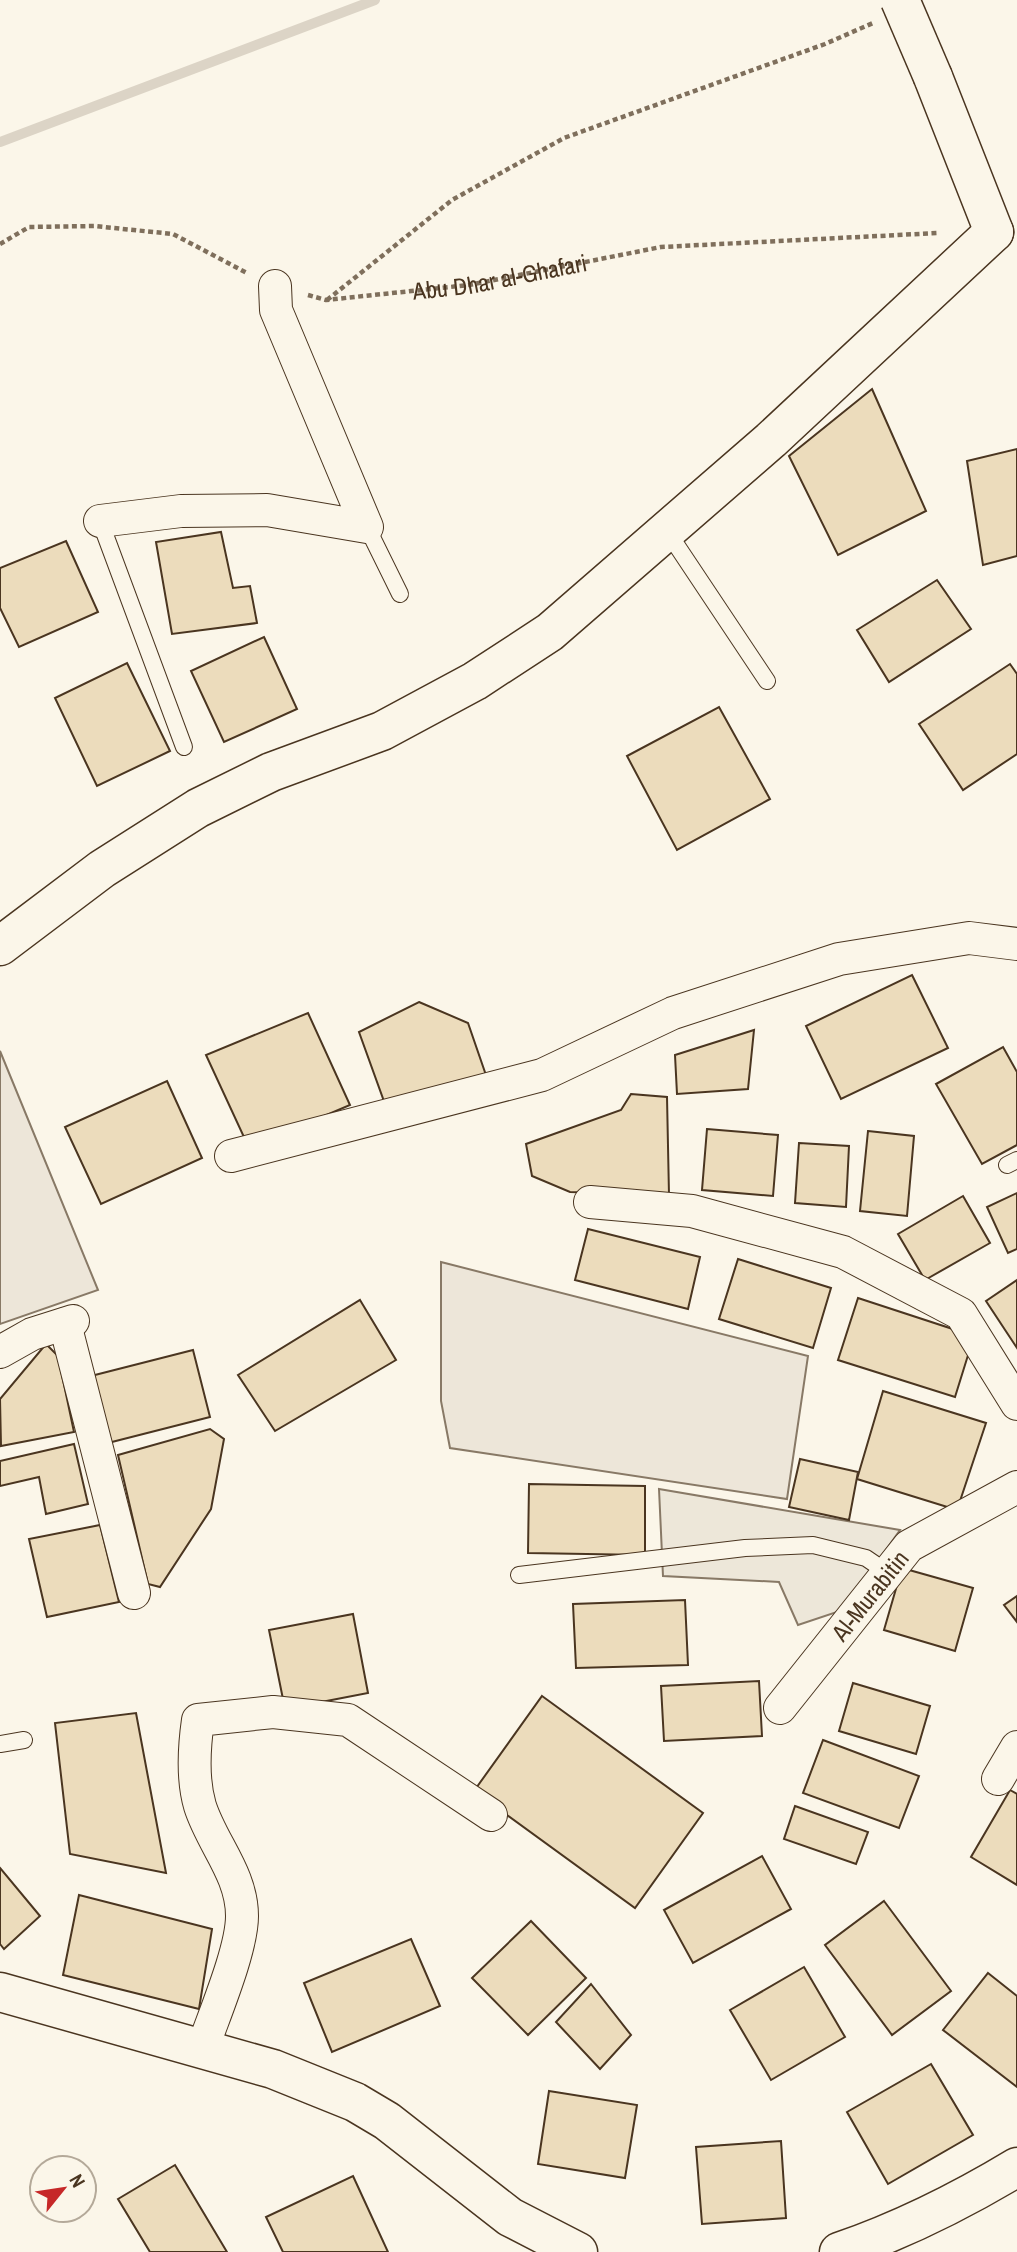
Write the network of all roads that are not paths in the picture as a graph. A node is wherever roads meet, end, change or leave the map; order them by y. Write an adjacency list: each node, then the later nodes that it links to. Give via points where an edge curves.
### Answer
1 (888, 11): 2 (street, bridge, via 933,77)
2 (1006, 231): 6 (street)
3 (275, 286): 5 (street, via 276,310)
4 (100, 521): 5 (street, via 181,510 267,510); 9 (lane)
5 (366, 527): 7 (lane)
6 (667, 531): 8 (lane); 11 (street, via 550,632 475,681 382,731 271,772 198,808 102,869)
7 (400, 594)
8 (767, 681)
9 (184, 747)
10 (1017, 944): 12 (street, via 969,938 839,959 673,1013 542,1075)
11 (0, 946)
12 (231, 1156)
13 (590, 1202): 15 (street, via 692,1211 843,1252 961,1314)
14 (0, 1352): 19 (street, via 32,1334 69,1322)
15 (1017, 1404)
16 (1017, 1487): 17 (street, Al-Murabitin, via 909,1546)
17 (888, 1573): 18 (lane, via 866,1558 813,1545 745,1548); 20 (street, Al-Murabitin)
18 (519, 1576)
19 (134, 1592)
20 (780, 1708)
21 (24, 1740): 22 (lane)
22 (0, 1744)
23 (1017, 1747): 24 (street)
24 (998, 1779)
25 (491, 1815): 27 (street, via 348,1720 273,1712 198,1720 194,1752 200,1805 237,1884 242,1917)
26 (0, 1992): 27 (street)
27 (202, 2050): 29 (street, via 274,2069 355,2102 387,2121 510,2217)
28 (1017, 2167): 30 (street, via 961,2201)
29 (578, 2252)
30 (839, 2252)

